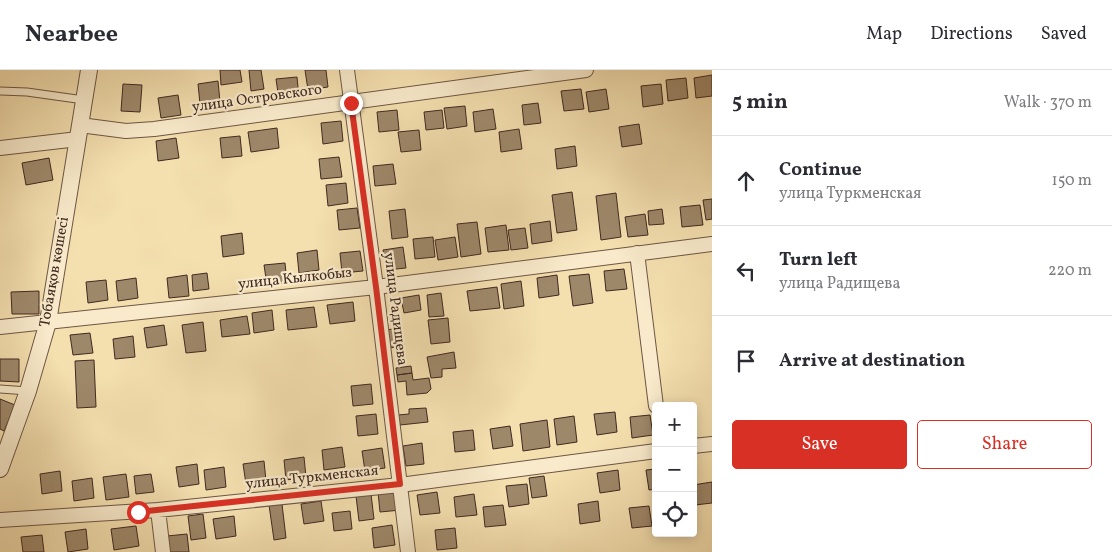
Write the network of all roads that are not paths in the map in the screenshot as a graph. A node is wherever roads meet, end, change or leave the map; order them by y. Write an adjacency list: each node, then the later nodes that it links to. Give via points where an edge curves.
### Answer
1 (89, 70): 5 (street, Тобаяқов көшесі)
2 (347, 70): 6 (street, улица Радищева)
3 (586, 70): 6 (street, улица Островского)
4 (0, 91): 5 (lane)
5 (84, 100): 7 (street, Тобаяқов көшесі)
6 (351, 103): 7 (street, улица Островского, via 154,129); 11 (street, улица Радищева)
7 (79, 132): 8 (street, улица Островского); 12 (street, Тобаяқов көшесі)
8 (0, 148)
9 (712, 244): 10 (street, улица Кылкобыз)
10 (637, 253): 11 (street, улица Кылкобыз); 16 (street)
11 (376, 287): 12 (street, улица Кылкобыз); 21 (street, улица Радищева)
12 (48, 322): 13 (street, улица Кылкобыз); 15 (street, Тобаяқов көшесі)
13 (0, 327)
14 (0, 389): 15 (lane)
15 (28, 391): 20 (street, Тобаяқов көшесі)
16 (656, 402)
17 (712, 444): 18 (street)
18 (697, 446)
19 (652, 451): 21 (street, улица Туркменская)
20 (0, 469)
21 (400, 484): 22 (street, улица Туркменская); 25 (street, улица Радищева)
22 (158, 510): 23 (street, улица Туркменская); 24 (street)
23 (0, 520)
24 (163, 552)
25 (408, 552)

